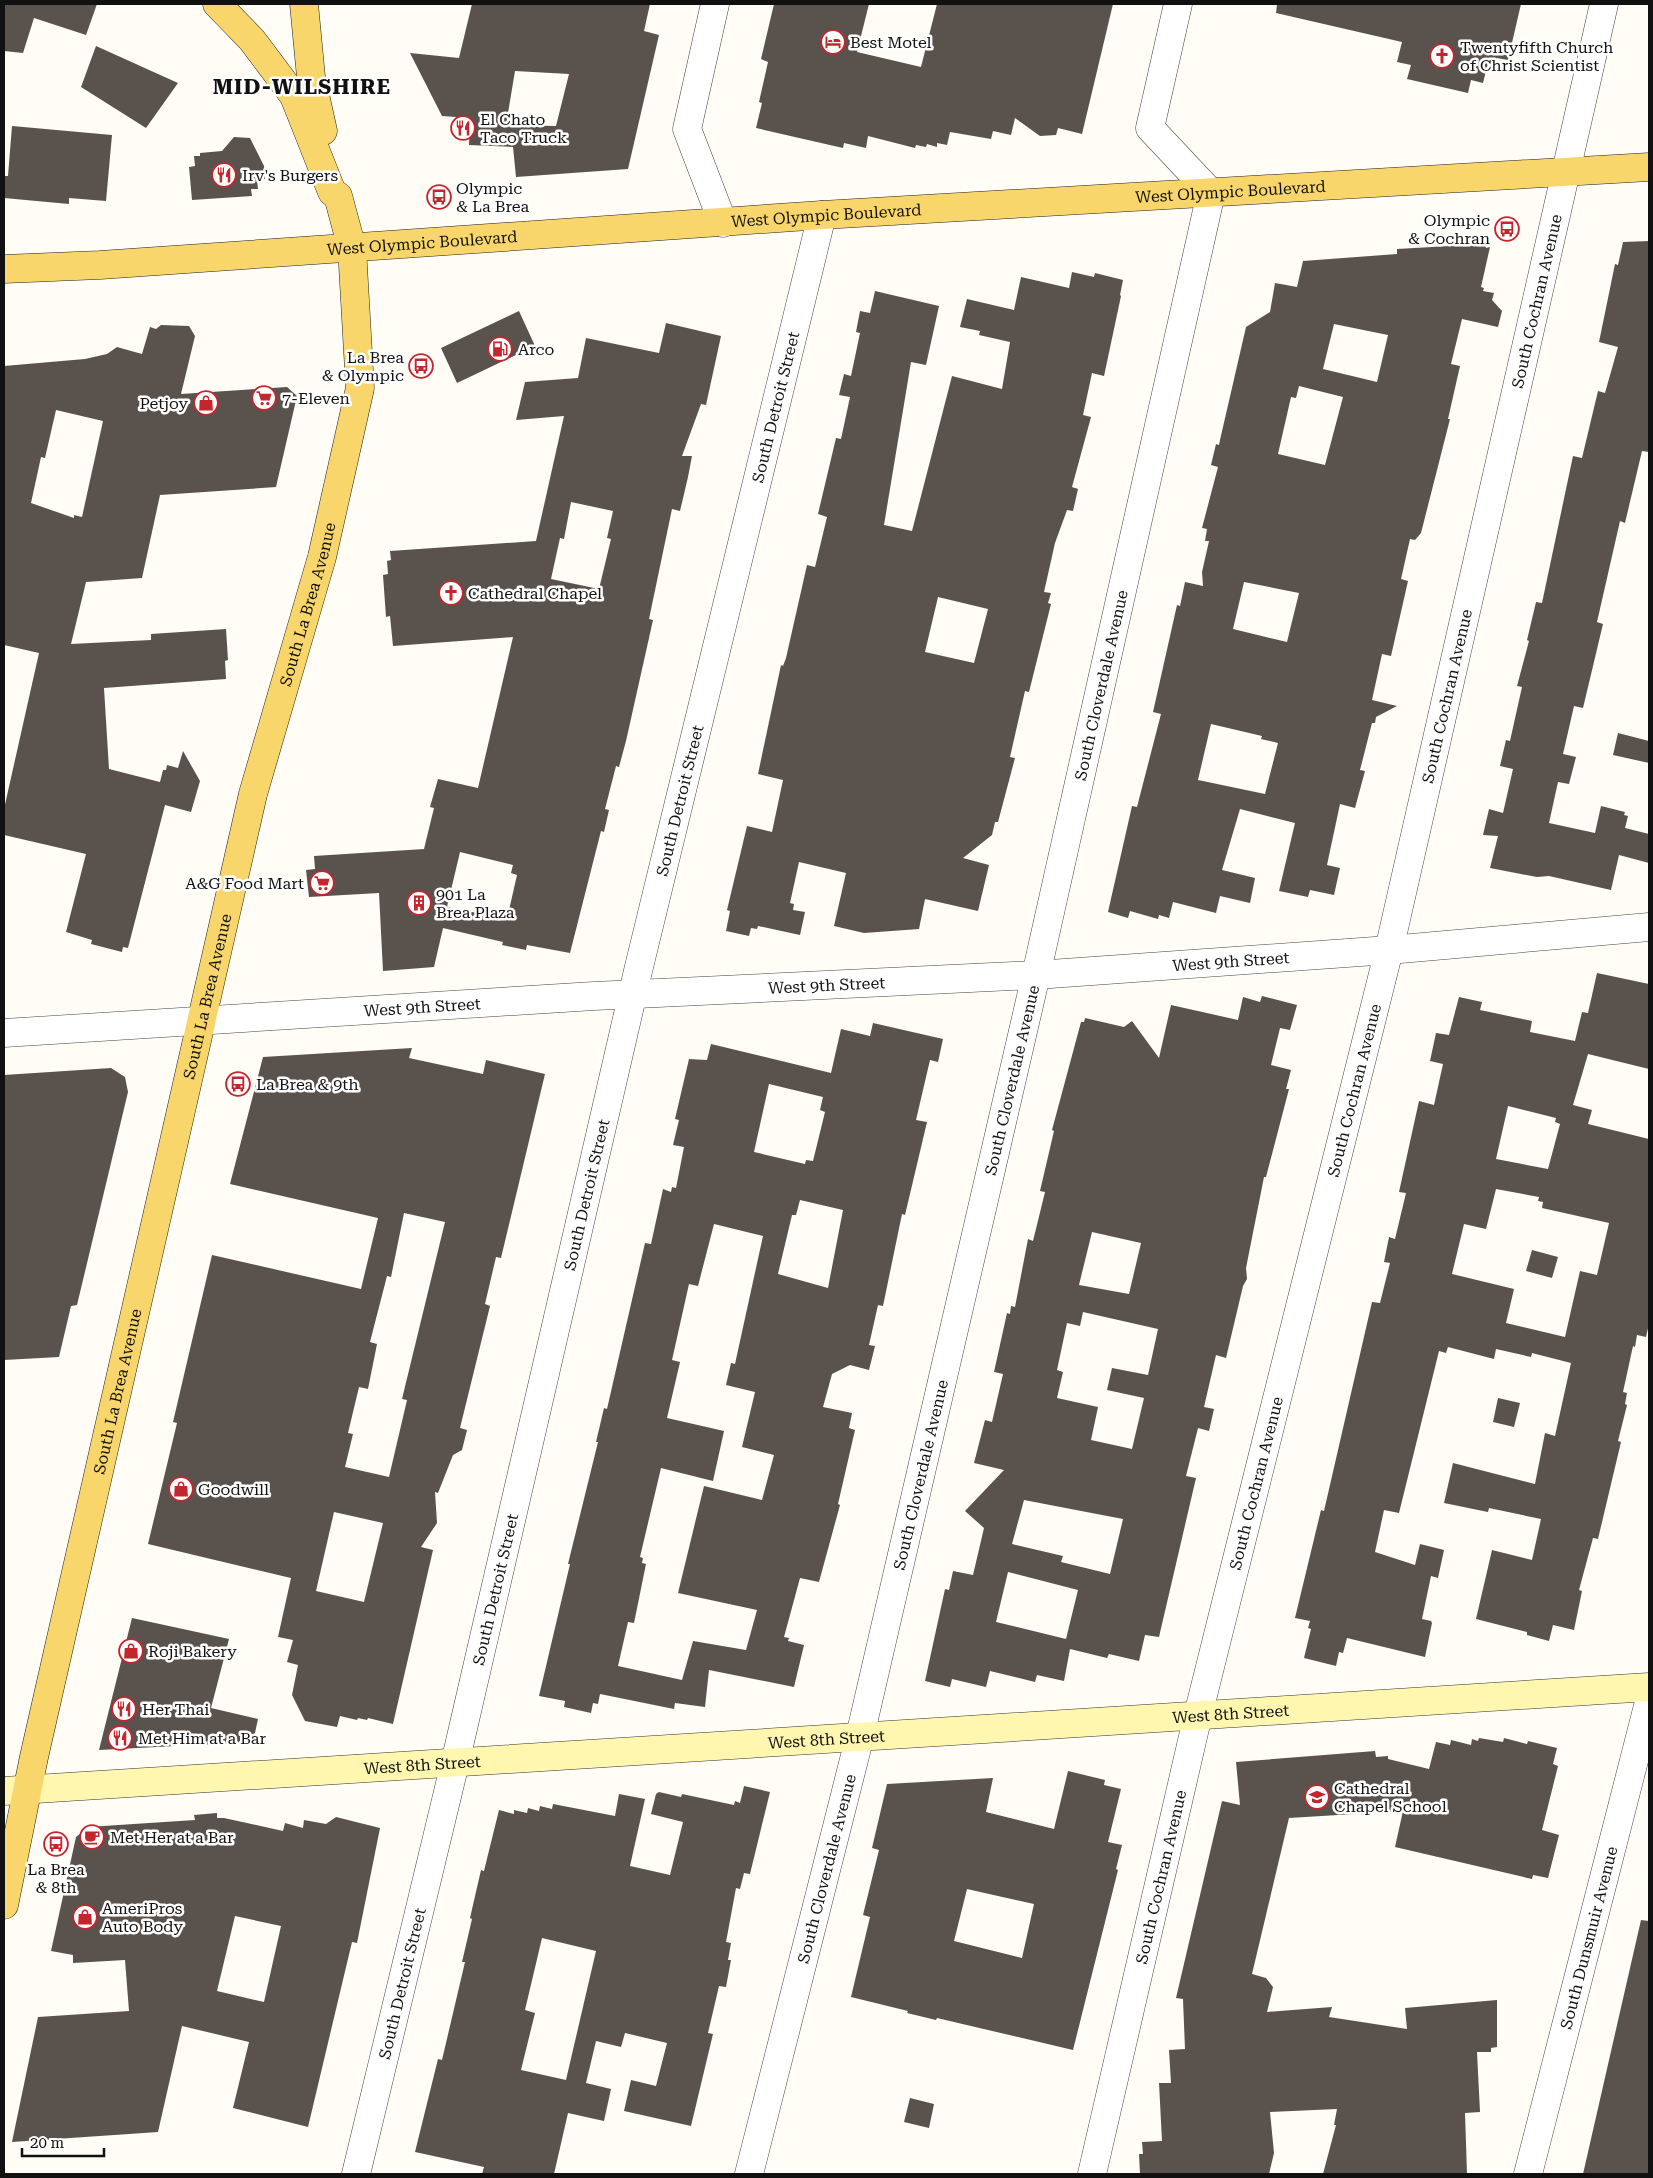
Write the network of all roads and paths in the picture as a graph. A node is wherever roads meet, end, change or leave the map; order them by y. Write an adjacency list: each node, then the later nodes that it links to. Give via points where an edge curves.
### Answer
1 (217, 4): 9 (main road, South La Brea Avenue, via 252,40 294,96 332,192)
2 (304, 4): 9 (main road, via 311,77)
3 (715, 4): 11 (street, via 687,129)
4 (1178, 4): 8 (street, via 1150,128)
5 (1604, 4): 7 (street, South Cochran Avenue)
6 (1649, 167): 7 (main road, West Olympic Boulevard)
7 (1564, 172): 8 (main road, West Olympic Boulevard); 15 (street, South Cochran Avenue)
8 (1211, 193): 10 (main road, West Olympic Boulevard); 16 (street, South Cloverdale Avenue)
9 (338, 196): 12 (main road, South La Brea Avenue)
10 (822, 215): 11 (main road, West Olympic Boulevard); 17 (street, South Detroit Street)
11 (723, 223): 12 (main road, West Olympic Boulevard)
12 (352, 248): 13 (main road, West Olympic Boulevard); 18 (main road, South La Brea Avenue, via 360,388 322,557 253,794)
13 (4, 270)
14 (1649, 927): 15 (street, West 9th Street)
15 (1389, 950): 16 (street, West 9th Street); 22 (street, South Cochran Avenue)
16 (1036, 975): 17 (street, West 9th Street); 23 (street, South Cloverdale Avenue)
17 (633, 994): 18 (street, West 9th Street); 24 (street, South Detroit Street)
18 (202, 1020): 19 (street, West 9th Street); 25 (main road, South La Brea Avenue)
19 (4, 1033)
20 (1649, 1687): 22 (street, West 8th Street)
21 (1649, 1702): 30 (street, South Dunsmuir Avenue)
22 (1198, 1715): 23 (street, West 8th Street); 29 (street, South Cochran Avenue)
23 (860, 1736): 24 (street, West 8th Street); 28 (street, South Cloverdale Avenue)
24 (455, 1763): 25 (street, West 8th Street); 27 (street, South Detroit Street)
25 (15, 1790): 26 (main road, South La Brea Avenue)
26 (4, 1905)
27 (356, 2174)
28 (749, 2174)
29 (1092, 2174)
30 (1528, 2174)

